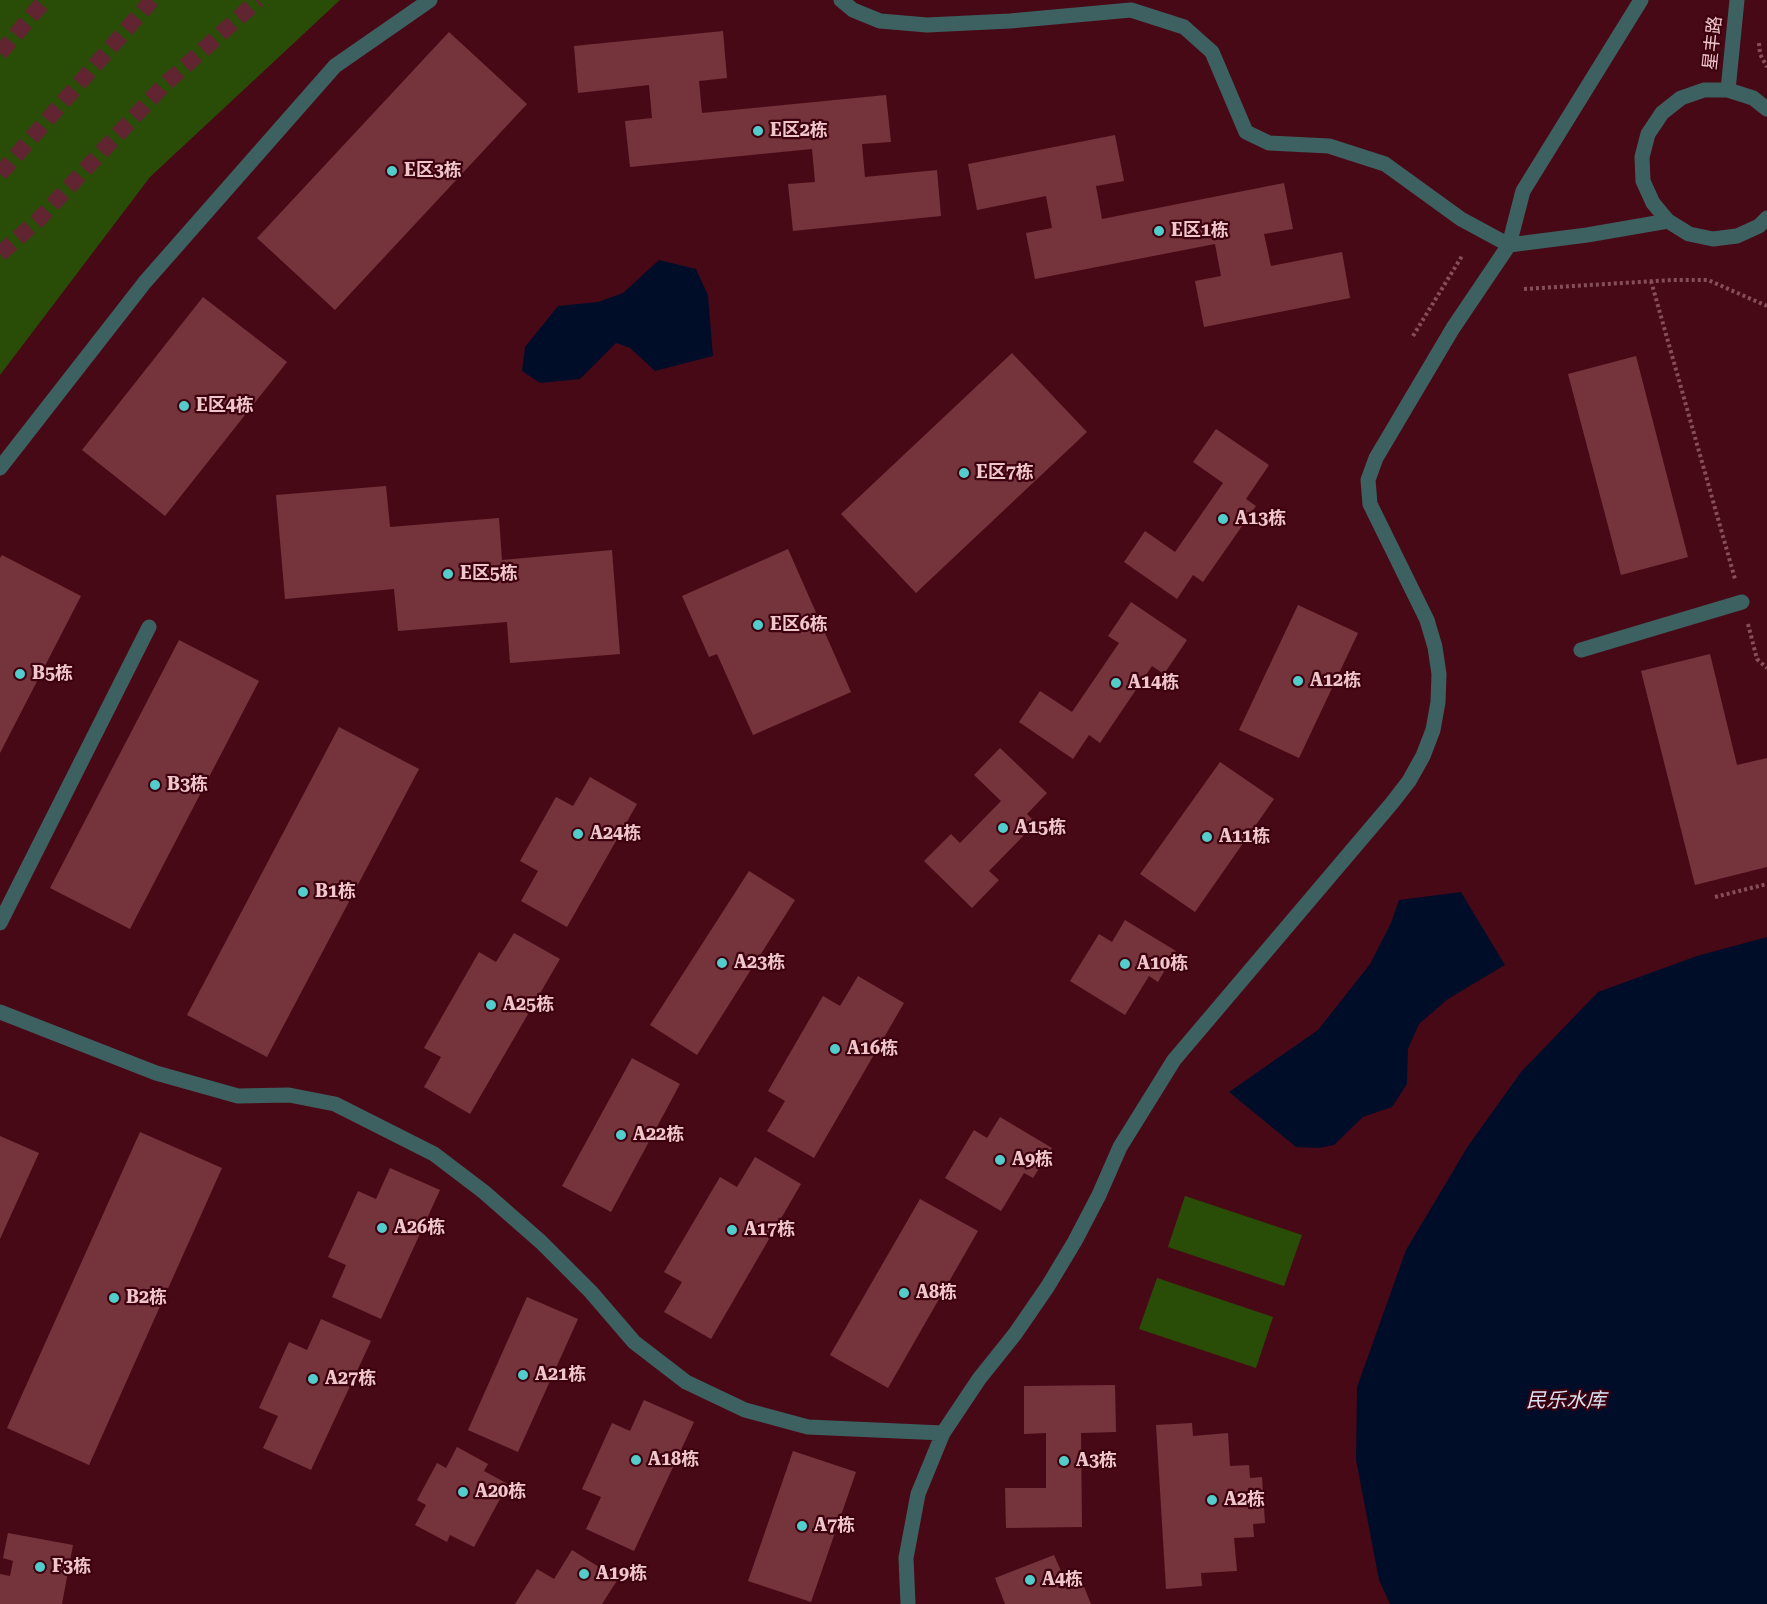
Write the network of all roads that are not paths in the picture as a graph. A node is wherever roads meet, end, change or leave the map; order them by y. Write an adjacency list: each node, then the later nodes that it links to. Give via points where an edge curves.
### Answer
1 (430, 0): 10 (street, via 335,66 145,282)
2 (841, 0): 9 (street, via 880,21 1010,21 1131,10 1184,27 1212,52 1246,132 1269,143 1329,146 1385,164 1461,219)
3 (1641, 0): 9 (street, via 1523,191)
4 (1737, 0): 5 (street, 星丰路)
5 (1728, 90): 6 (street, 星丰路, via 1753,98); 8 (street, 星丰路, via 1704,90 1681,98 1662,113 1648,134 1642,157 1643,181 1653,203)
6 (1767, 110)
7 (1767, 218): 8 (street, 星丰路, via 1737,236 1713,239 1689,234)
8 (1668, 221): 9 (street)
9 (1509, 245): 16 (street, via 1442,348 1376,458 1368,480 1370,504 1427,620 1436,647 1438,702 1423,756 1392,803 1174,1060 1120,1147 1048,1286)
10 (0, 468)
11 (1742, 602): 13 (street)
12 (149, 627): 14 (street)
13 (1581, 650)
14 (0, 923)
15 (0, 1012): 16 (street, via 156,1073 238,1096 289,1095 334,1104 434,1155 541,1242 634,1342 686,1382 745,1410 808,1427)
16 (943, 1433): 17 (street, via 918,1494 906,1558)
17 (908, 1604)

